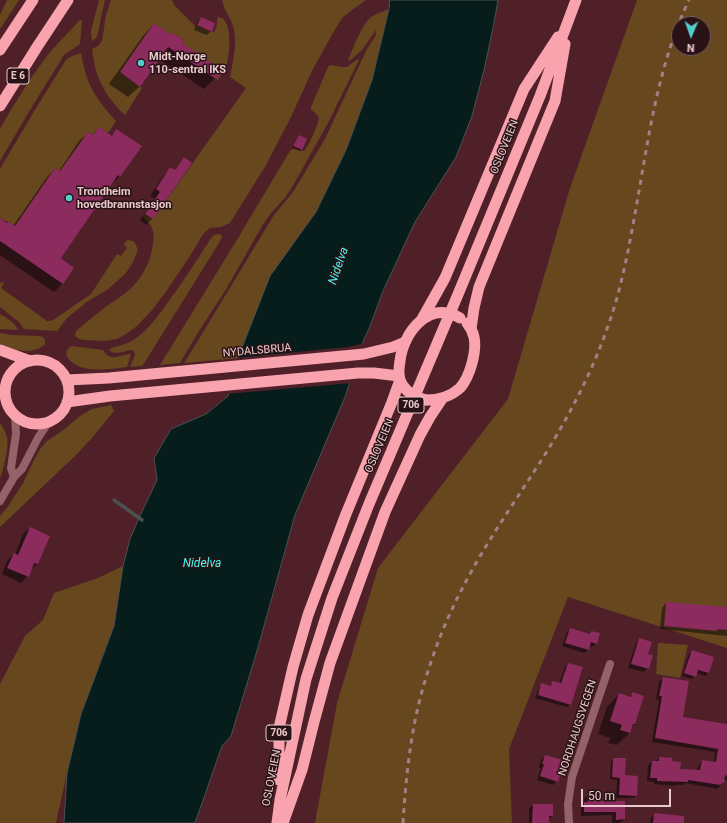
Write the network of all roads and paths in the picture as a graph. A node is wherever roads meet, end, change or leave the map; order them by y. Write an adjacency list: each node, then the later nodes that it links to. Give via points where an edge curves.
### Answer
1 (33, 0): 5 (highway)
2 (68, 0): 6 (highway, E 6)
3 (576, 0): 4 (highway, OSLOVEIEN / 706)
4 (570, 18): 7 (highway, 706, via 524,89 445,278); 8 (highway, 706, via 555,101 479,287); 24 (highway, OSLOVEIEN / 706, via 332,598 306,679)
5 (0, 50)
6 (0, 106)
7 (422, 319): 8 (highway, bridge, via 432,314 448,313 460,318); 9 (highway, 706, bridge)
8 (471, 328): 16 (highway, 706, via 475,350 469,371 460,388)
9 (405, 342): 13 (highway, 706, bridge, via 400,358); 14 (highway, NYDALSBRUA, via 364,354)
10 (0, 350): 11 (highway)
11 (30, 361): 14 (highway, via 45,361 52,364); 15 (highway, via 17,367)
12 (0, 375): 15 (highway)
13 (399, 378): 16 (highway, 706, bridge, via 413,395 426,400); 18 (highway, via 358,372); 24 (highway, 706, via 392,402 318,587 293,667 279,728)
14 (67, 380): 18 (highway)
15 (6, 386): 17 (highway)
16 (442, 399): 26 (highway, 706, via 420,435 385,512 330,663 302,770)
17 (3, 401): 19 (highway)
18 (67, 402): 20 (highway, via 59,415)
19 (15, 415): 20 (highway, via 29,423); 21 (street, via 16,434 11,468)
20 (49, 421): 21 (street, via 22,469)
21 (14, 477): 22 (street)
22 (0, 501)
23 (610, 664): 27 (street, NORDHAUGSVEGEN, via 572,778 568,804)
24 (280, 800): 25 (highway, OSLOVEIEN / 706)
25 (277, 823)
26 (283, 823)
27 (569, 823)

